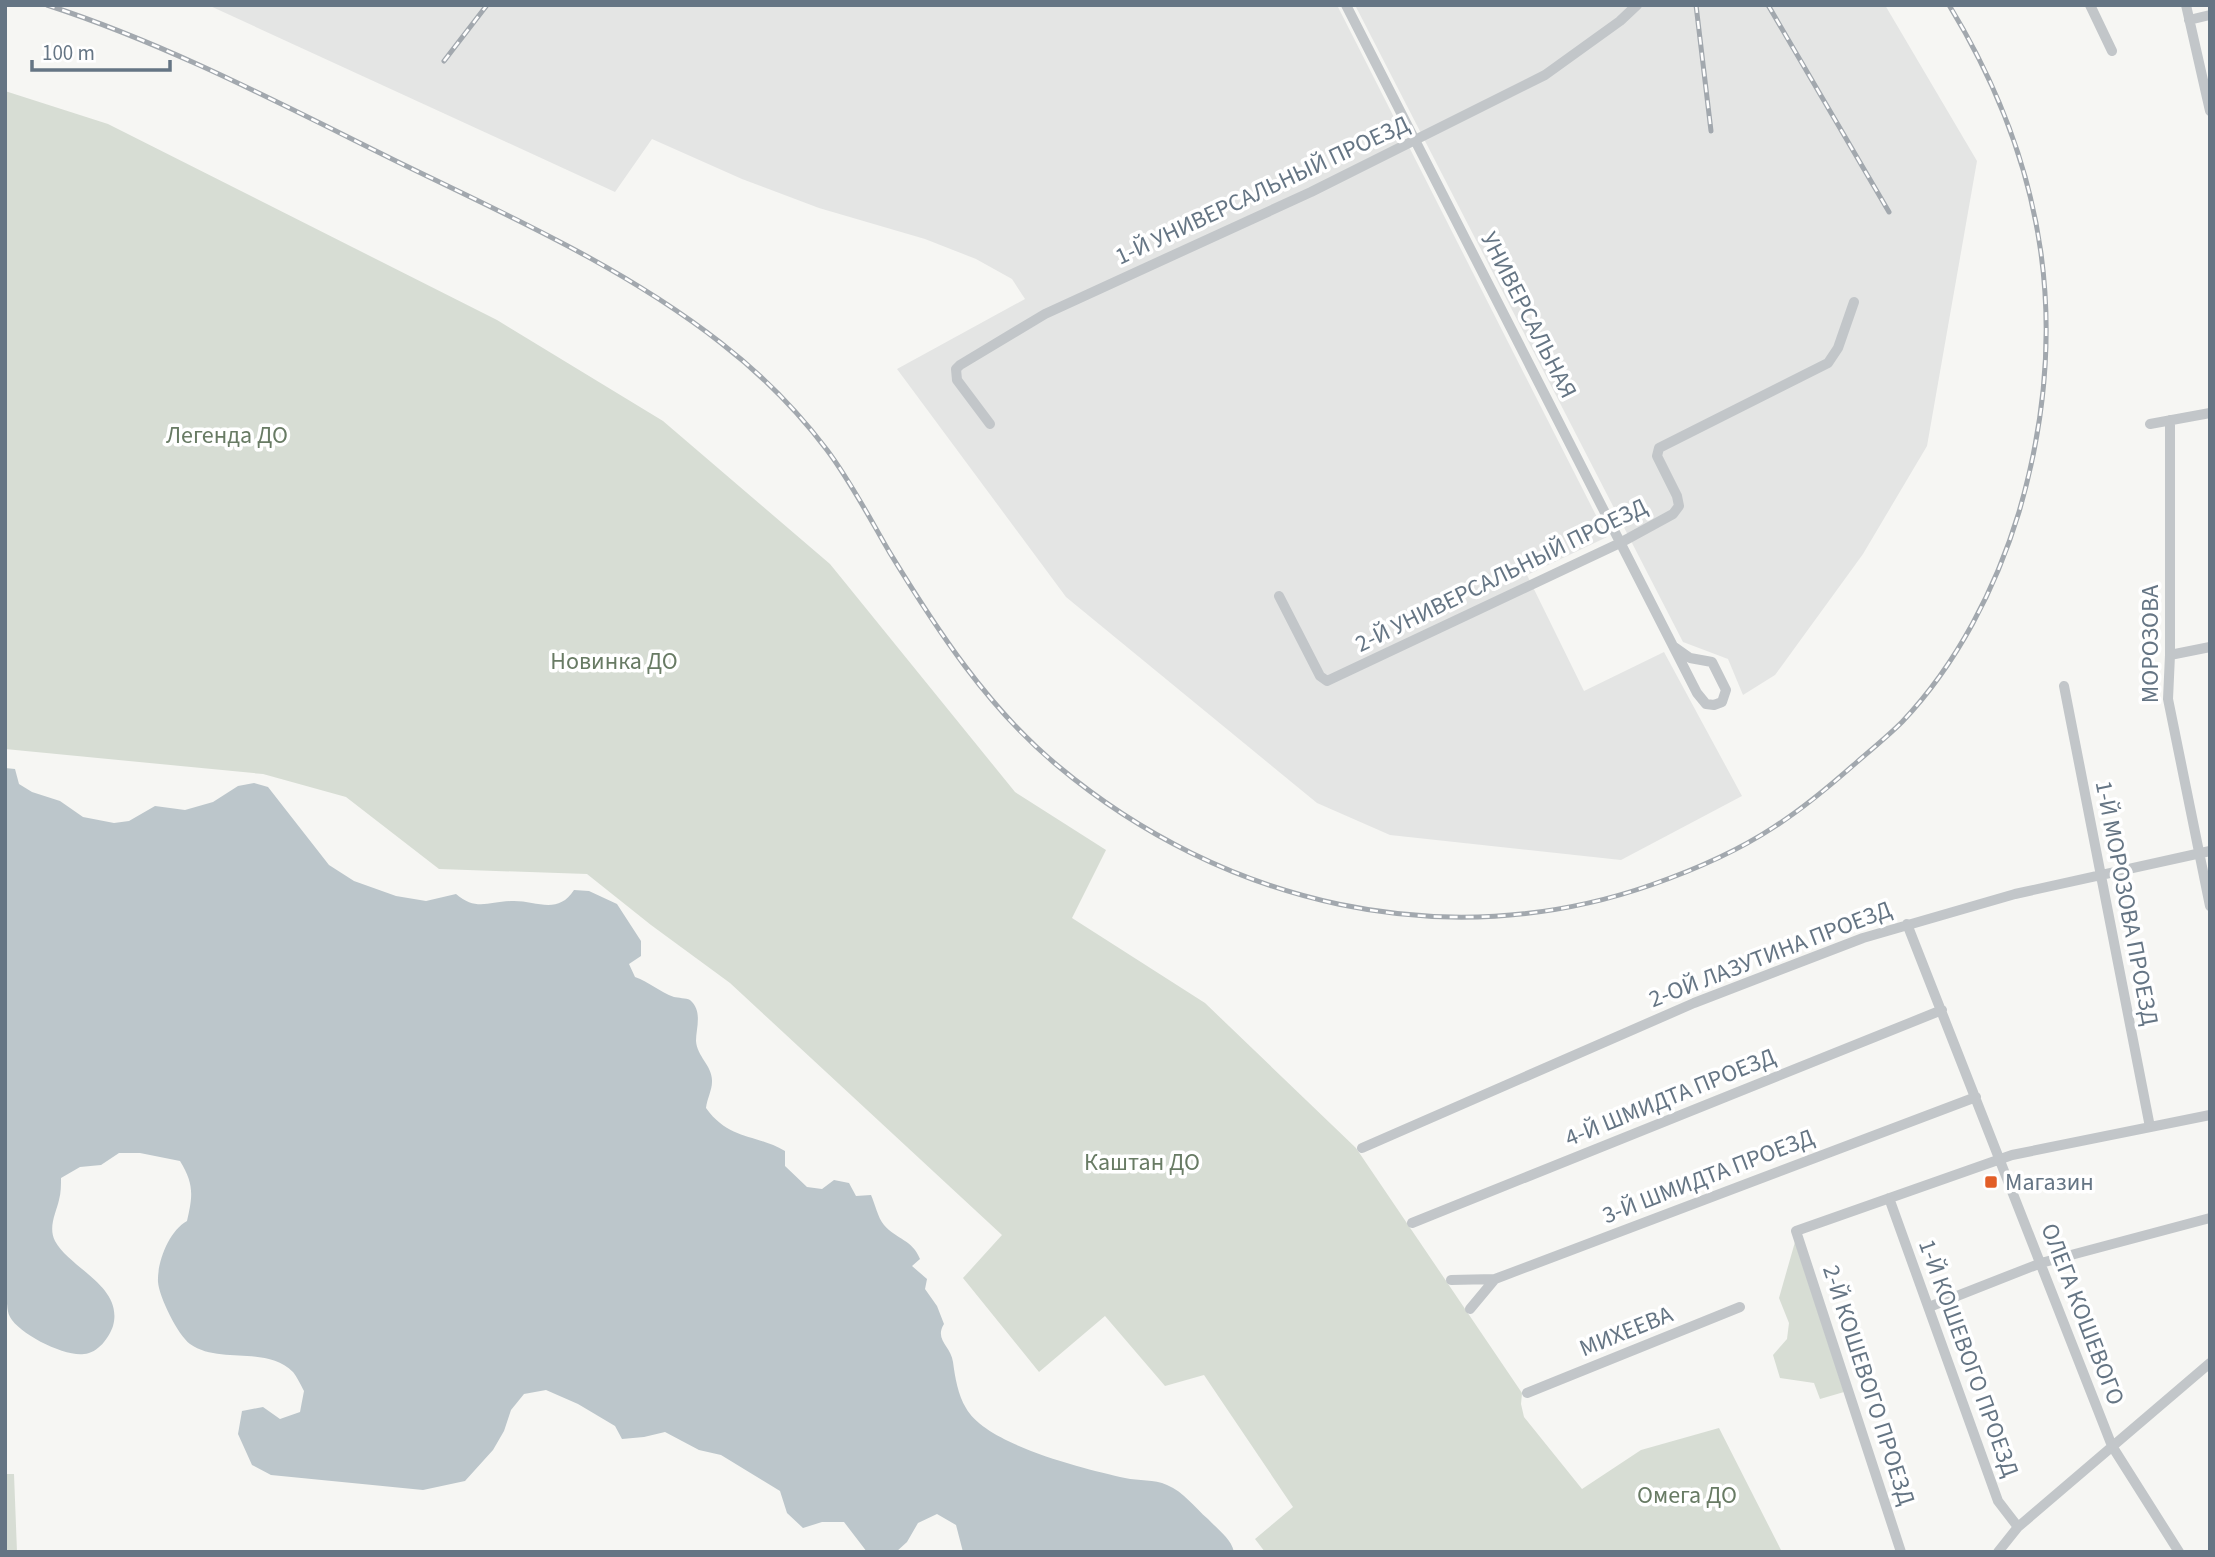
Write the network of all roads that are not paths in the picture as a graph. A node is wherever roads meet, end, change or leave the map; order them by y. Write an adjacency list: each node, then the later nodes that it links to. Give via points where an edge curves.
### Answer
1 (1346, 5): 9 (street, УНИВЕРСАЛЬНАЯ)
2 (1637, 5): 9 (street, 1-Й УНИВЕРСАЛЬНЫЙ ПРОЕЗД, via 1545,75)
3 (2090, 5): 7 (street)
4 (2186, 5): 6 (street)
5 (2210, 15): 6 (street)
6 (2189, 20): 8 (street)
7 (2112, 51)
8 (2210, 111)
9 (1416, 142): 13 (street, 1-Й УНИВЕРСАЛЬНЫЙ ПРОЕЗД, via 1045,314 960,365 957,380); 15 (street, УНИВЕРСАЛЬНАЯ)
10 (1854, 302): 15 (street, 2-Й УНИВЕРСАЛЬНЫЙ ПРОЕЗД, via 1828,363 1660,448 1657,456 1679,506 1673,514)
11 (2210, 413): 12 (street)
12 (2170, 420): 14 (street); 19 (street, МОРОЗОВА)
13 (990, 424)
14 (2150, 424)
15 (1620, 543): 16 (street, 2-Й УНИВЕРСАЛЬНЫЙ ПРОЕЗД, via 1332,680 1320,676); 17 (street, УНИВЕРСАЛЬНАЯ)
16 (1279, 596)
17 (1673, 646): 17 (street, УНИВЕРСАЛЬНАЯ, via 1703,703 1722,702 1726,690 1715,666 1690,658)
18 (2210, 647): 19 (street)
19 (2170, 655): 21 (street, МОРОЗОВА, via 2168,699)
20 (2064, 686): 22 (street, 1-Й МОРОЗОВА ПРОЕЗД)
21 (2205, 853): 22 (street, 2-ОЙ ЛАЗУТИНА ПРОЕЗД); 23 (street, МОРОЗОВА)
22 (2100, 876): 24 (street, 2-ОЙ ЛАЗУТИНА ПРОЕЗД); 28 (street, 1-Й МОРОЗОВА ПРОЕЗД)
23 (2210, 906)
24 (1907, 925): 25 (street, ОЛЕГА КОШЕВОГО); 29 (street, 2-ОЙ ЛАЗУТИНА ПРОЕЗД, via 1694,1003)
25 (1942, 1010): 26 (street, ОЛЕГА КОШЕВОГО); 33 (street, 4-Й ШМИДТА ПРОЕЗД)
26 (1976, 1097): 30 (street, ОЛЕГА КОШЕВОГО); 35 (street, 3-Й ШМИДТА ПРОЕЗД)
27 (2210, 1115): 28 (street)
28 (2150, 1127): 30 (street)
29 (1362, 1148)
30 (2000, 1159): 31 (street); 34 (street, ОЛЕГА КОШЕВОГО)
31 (1889, 1198): 38 (street, 1-Й КОШЕВОГО ПРОЕЗД); 44 (street, 2-Й КОШЕВОГО ПРОЕЗД, via 1796,1231)
32 (2210, 1218): 34 (street)
33 (1412, 1223)
34 (2041, 1263): 38 (street); 42 (street, ОЛЕГА КОШЕВОГО)
35 (1495, 1279): 36 (street, 3-Й ШМИДТА ПРОЕЗД); 39 (street)
36 (1451, 1280)
37 (1740, 1307): 41 (street, МИХЕЕВА)
38 (1929, 1307): 43 (street, 1-Й КОШЕВОГО ПРОЕЗД, via 1998,1501)
39 (1470, 1309)
40 (2210, 1363): 42 (street)
41 (1527, 1393)
42 (2112, 1446): 43 (street); 46 (street, ОЛЕГА КОШЕВОГО)
43 (2018, 1527): 45 (street)
44 (1901, 1552)
45 (1998, 1552)
46 (2179, 1552)

